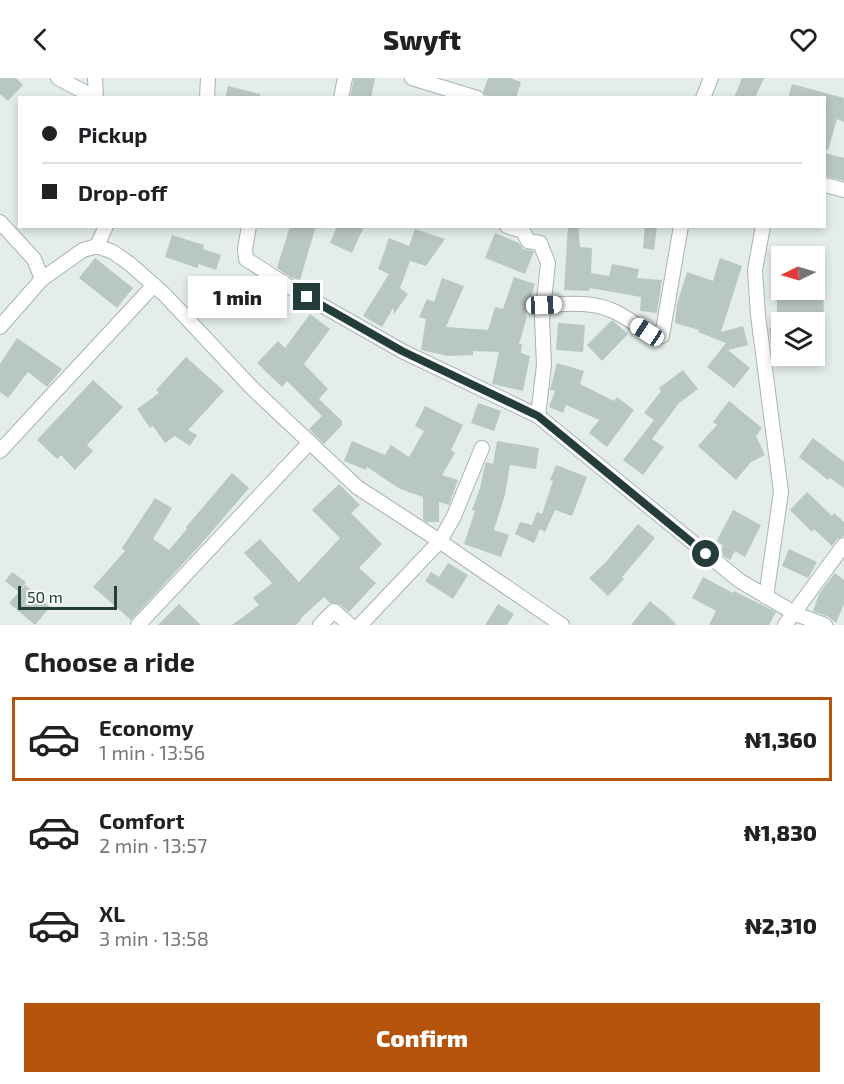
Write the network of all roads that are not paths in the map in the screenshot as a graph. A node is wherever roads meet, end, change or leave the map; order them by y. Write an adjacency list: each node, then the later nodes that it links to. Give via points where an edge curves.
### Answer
1 (58, 78): 8 (street)
2 (95, 78): 9 (street)
3 (208, 78): 10 (street)
4 (345, 78): 11 (street)
5 (412, 78): 7 (street, via 442,88)
6 (711, 78): 13 (street)
7 (453, 83): 12 (street)
8 (92, 96)
9 (96, 96)
10 (207, 96)
11 (341, 96)
12 (474, 96)
13 (704, 96)
14 (826, 185): 15 (street)
15 (844, 190)
16 (0, 222): 25 (street, via 33,259)
17 (105, 228): 24 (street)
18 (249, 228): 29 (street, via 246,260 402,351)
19 (513, 228): 23 (street, via 523,231)
20 (531, 228): 23 (street)
21 (681, 228): 27 (street, via 662,336 593,304)
22 (763, 228): 35 (street, via 755,270 780,492)
23 (528, 241): 27 (street, via 540,243 548,263)
24 (97, 246): 25 (street, via 83,250); 26 (street, via 113,252)
25 (42, 279): 28 (street)
26 (154, 285): 30 (street, via 253,389); 32 (street)
27 (544, 305): 29 (street, via 544,365)
28 (0, 327)
29 (538, 416): 35 (street, via 723,568)
30 (310, 442): 33 (street, via 357,487); 37 (street)
31 (482, 448): 33 (street)
32 (0, 451)
33 (440, 541): 40 (street); 41 (street)
34 (844, 545): 36 (street)
35 (766, 597): 36 (street)
36 (795, 614): 42 (street); 43 (street)
37 (138, 625)
38 (320, 625): 39 (street, via 334,611)
39 (350, 625)
40 (360, 625)
41 (562, 625)
42 (785, 625)
43 (825, 625)

